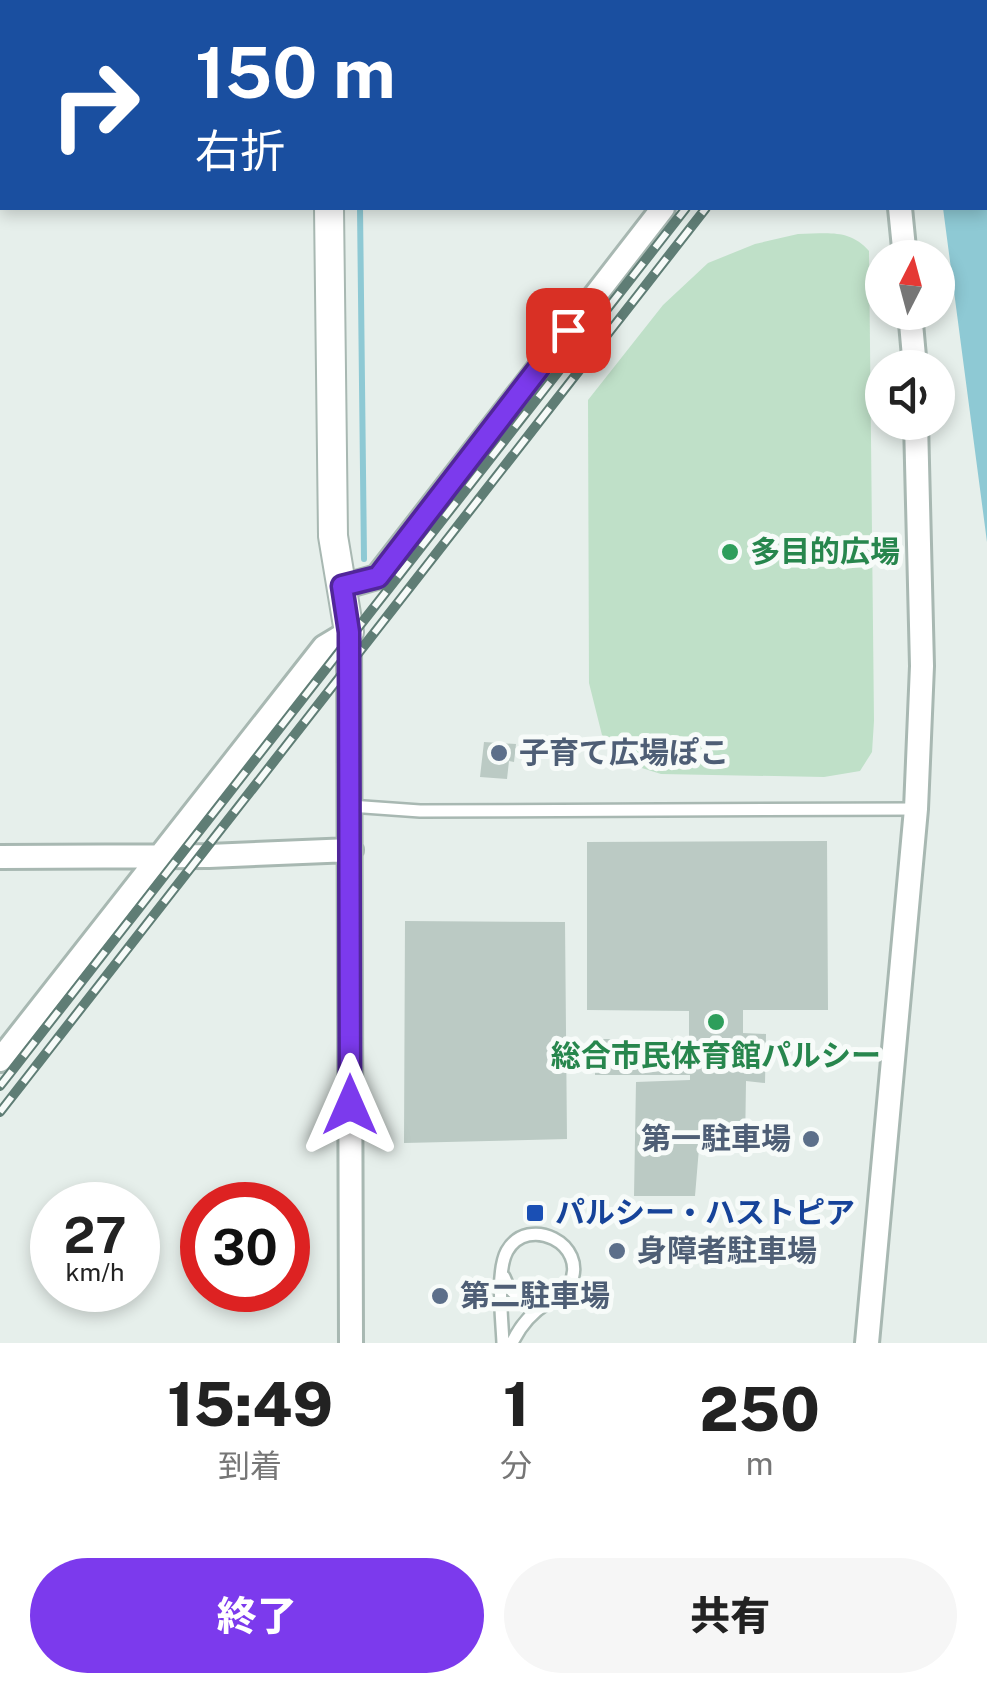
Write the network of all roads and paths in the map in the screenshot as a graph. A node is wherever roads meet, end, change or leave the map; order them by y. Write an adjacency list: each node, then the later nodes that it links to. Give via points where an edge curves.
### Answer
1 (330, 210): 6 (street, via 333,536)
2 (661, 210): 6 (street, via 378,577)
3 (900, 210): 4 (street)
4 (903, 240)
5 (916, 440): 9 (street, via 922,666)
6 (342, 586): 7 (street)
7 (349, 632): 8 (street); 11 (street, via 324,647)
8 (350, 806): 9 (lane, via 420,812); 10 (street)
9 (916, 809): 19 (street)
10 (351, 850): 11 (street); 16 (street)
11 (158, 856): 12 (street); 13 (street)
12 (0, 857)
13 (0, 1060)
14 (503, 1264): 15 (lane, via 515,1295); 15 (lane, via 518,1239 534,1233 560,1241 574,1268 562,1295); 17 (lane)
15 (547, 1303): 18 (lane)
16 (351, 1343)
17 (502, 1343)
18 (512, 1343)
19 (867, 1343)

